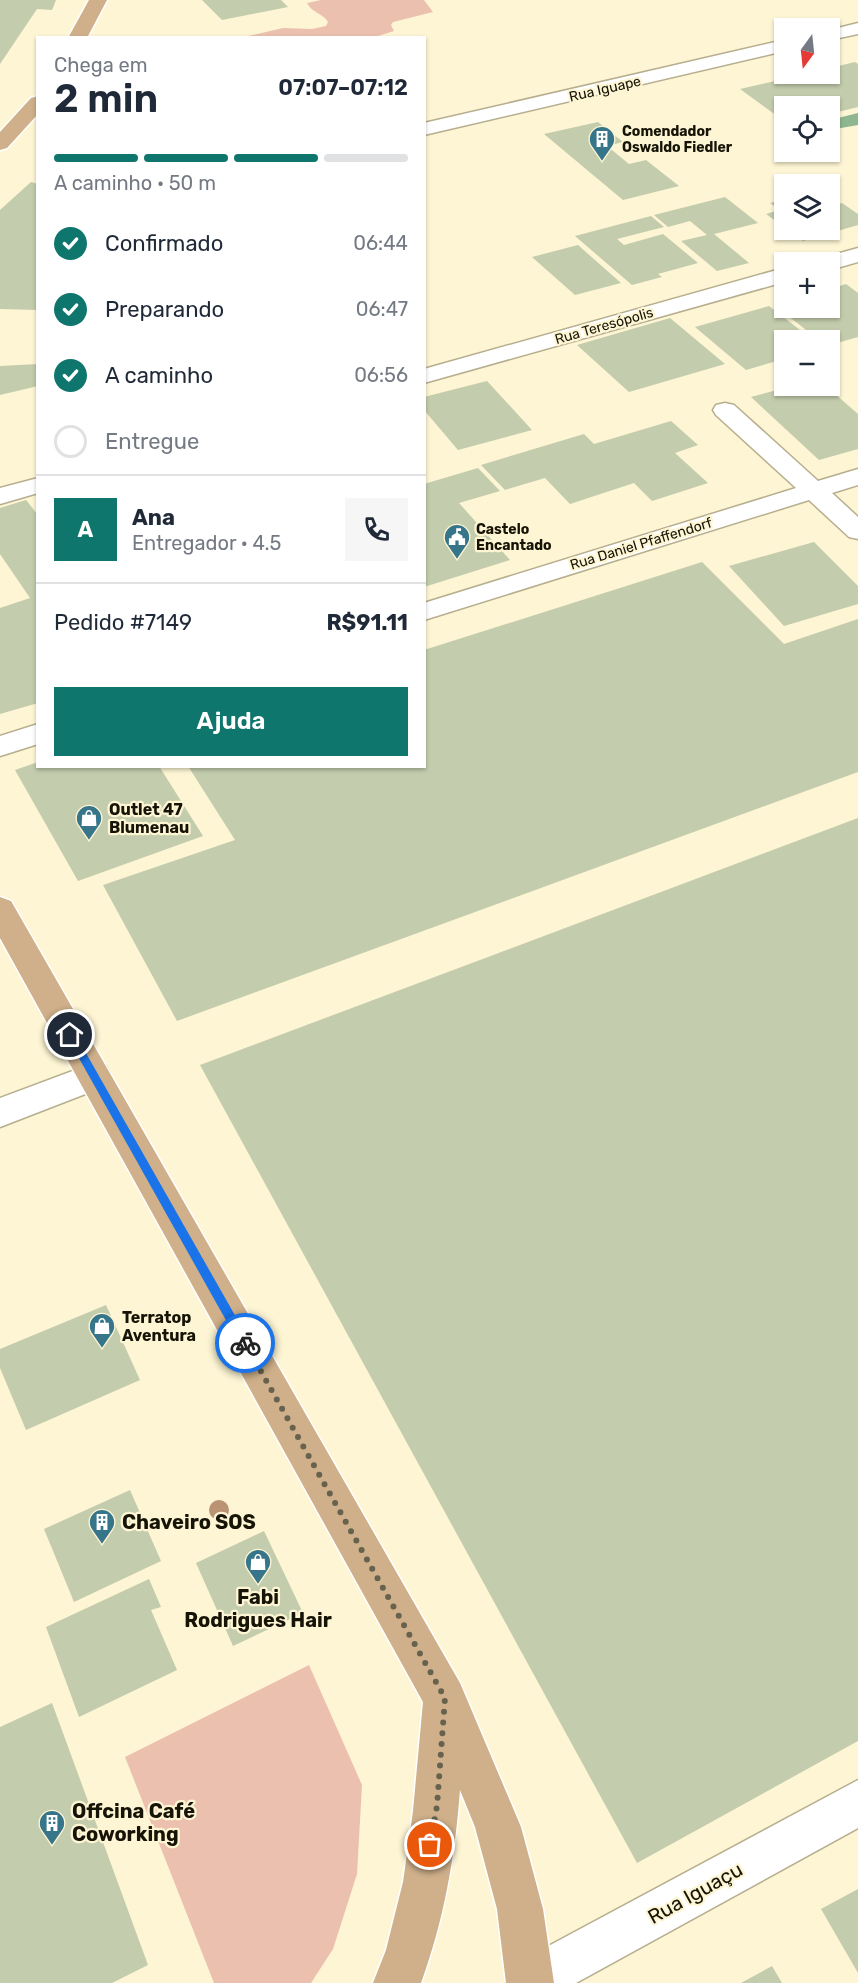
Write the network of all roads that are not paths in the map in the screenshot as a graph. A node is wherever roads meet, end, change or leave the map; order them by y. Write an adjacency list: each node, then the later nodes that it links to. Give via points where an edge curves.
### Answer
1 (98, 0): 4 (main road)
2 (858, 28): 3 (street)
3 (840, 32)
4 (78, 36)
5 (774, 48): 7 (street, Rua Iguape)
6 (35, 108): 8 (main road)
7 (426, 129)
8 (0, 144)
9 (858, 255): 10 (street)
10 (840, 260)
11 (774, 278): 12 (street, Rua Teresópolis)
12 (426, 375)
13 (725, 410): 16 (street)
14 (858, 477): 16 (street, Rua Daniel Pfaffendorf)
15 (36, 486): 17 (street)
16 (813, 490): 18 (street); 19 (street, Rua Daniel Pfaffendorf)
17 (0, 496)
18 (858, 531)
19 (426, 611)
20 (36, 735): 21 (street)
21 (0, 746)
22 (0, 909): 23 (main road)
23 (94, 1076): 24 (street); 25 (main road)
24 (0, 1113)
25 (445, 1698): 27 (main road, via 437,1806 421,1904 408,1956); 28 (main road, via 498,1827 520,1909)
26 (858, 1803): 28 (street, Rua Iguaçu)
27 (396, 1983)
28 (530, 1983)

